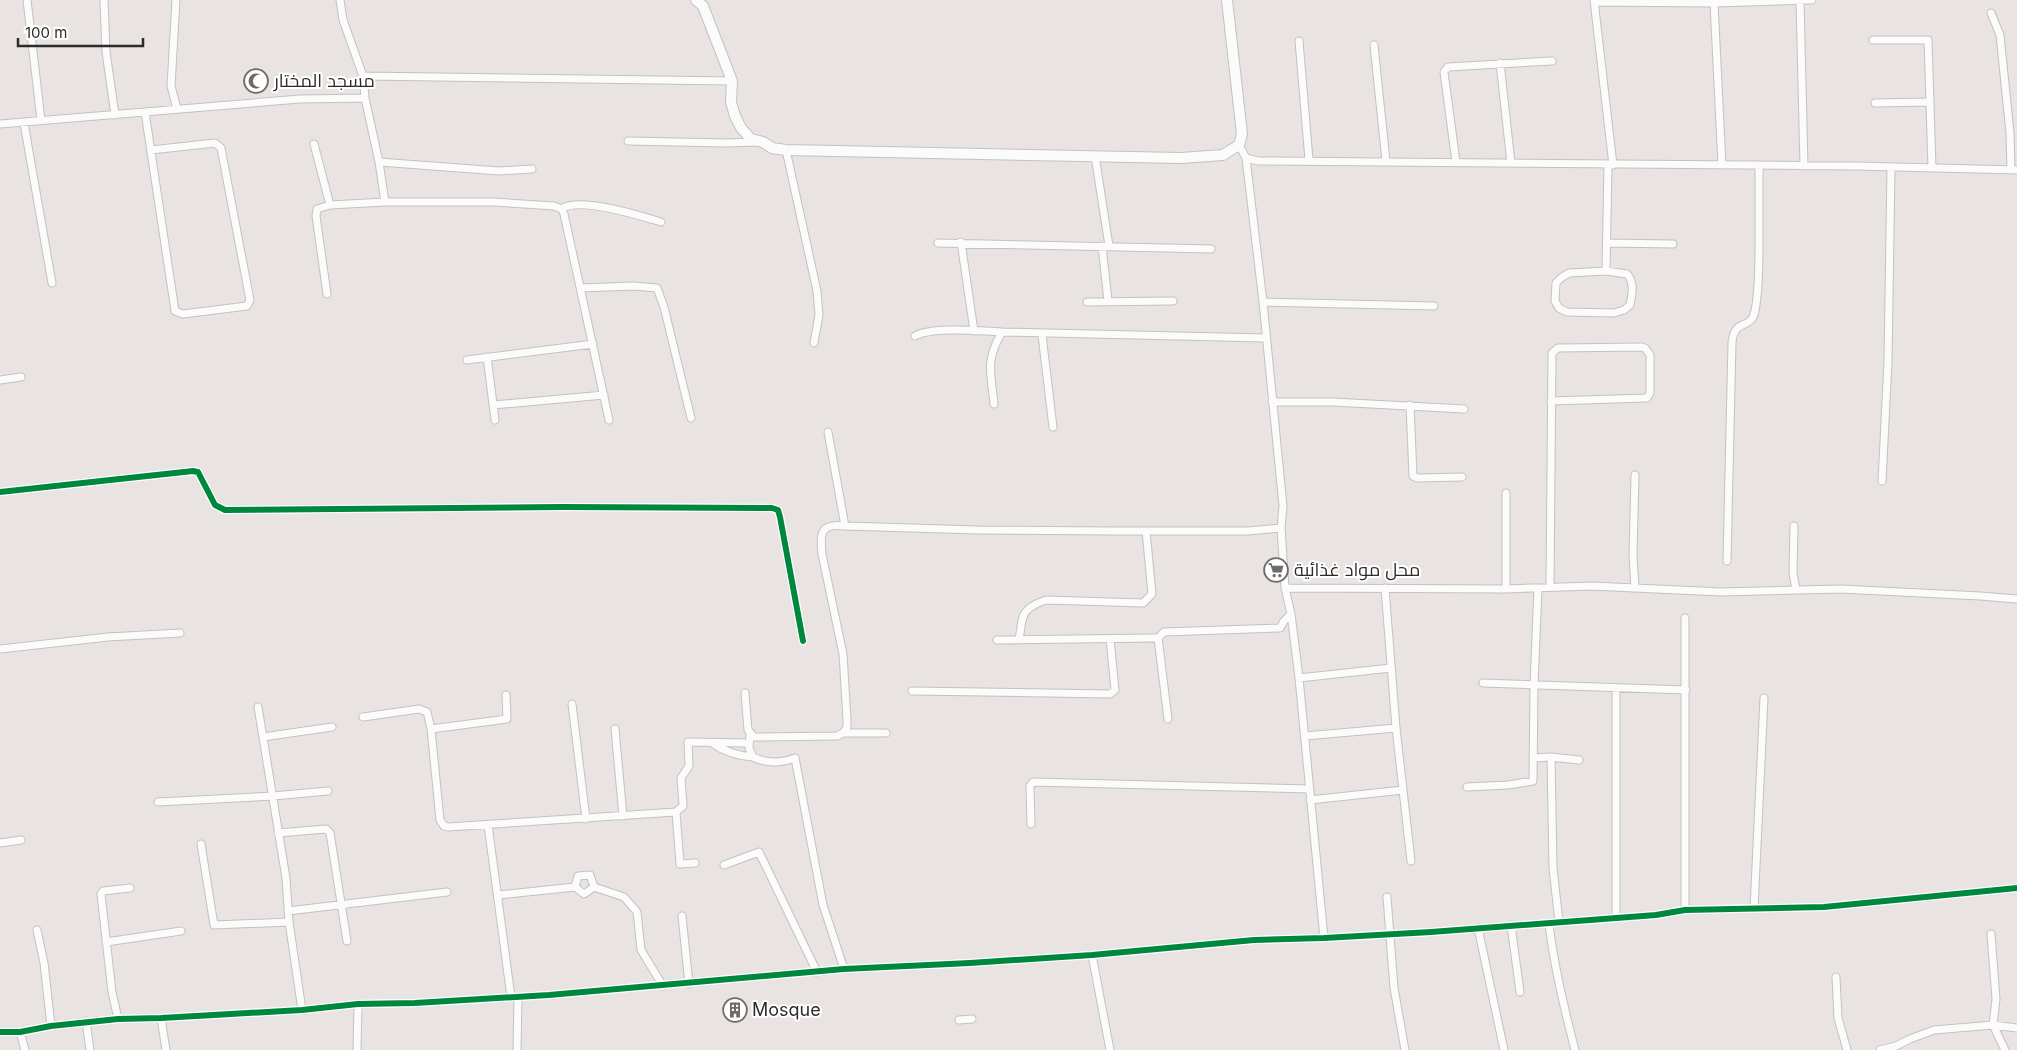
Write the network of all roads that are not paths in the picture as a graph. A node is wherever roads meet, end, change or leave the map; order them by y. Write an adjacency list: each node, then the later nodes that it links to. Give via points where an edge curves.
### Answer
1 (27, 0): 26 (street)
2 (104, 0): 25 (street, via 106,52)
3 (176, 0): 23 (street, via 171,86)
4 (340, 0): 18 (street, via 343,20)
5 (1227, 0): 32 (street, via 1242,120)
6 (1812, 0): 9 (street)
7 (1595, 1): 11 (street); 42 (street)
8 (1742, 1): 9 (street); 11 (street)
9 (1800, 1): 45 (street)
10 (700, 2): 19 (street)
11 (1714, 3): 43 (street)
12 (1991, 13): 49 (street, via 2000,35)
13 (1873, 40): 21 (street, via 1928,40)
14 (1299, 41): 37 (street)
15 (1374, 45): 38 (street)
16 (1552, 61): 17 (street)
17 (1500, 63): 40 (street, via 1446,68 1444,72); 41 (street)
18 (363, 76): 19 (street); 20 (street)
19 (732, 80): 30 (street, via 731,102 738,122 751,139)
20 (365, 98): 23 (street, via 300,99); 39 (street)
21 (1929, 102): 22 (street); 47 (street)
22 (1875, 103)
23 (177, 109): 24 (street)
24 (146, 112): 25 (street); 33 (street)
25 (115, 115): 26 (street)
26 (41, 120): 27 (street)
27 (24, 123): 28 (street); 61 (street)
28 (0, 124)
29 (628, 141): 30 (street)
30 (763, 142): 34 (street, via 772,148)
31 (314, 144): 51 (street)
32 (1239, 145): 35 (street, via 1222,155 1181,158); 36 (street)
33 (151, 150): 33 (street, via 175,311 183,314 247,306 250,300 221,148 215,143)
34 (786, 150): 35 (street); 74 (street, via 817,291 819,315)
35 (1095, 156): 58 (street)
36 (1246, 158): 37 (street, via 1258,161); 67 (street)
37 (1309, 160): 38 (street)
38 (1386, 161): 40 (street)
39 (379, 162): 48 (street, via 499,170); 50 (street)
40 (1456, 162): 41 (street)
41 (1511, 163): 42 (street)
42 (1610, 164): 43 (street); 56 (street)
43 (1722, 165): 44 (street)
44 (1759, 165): 45 (street); 101 (street, via 1759,268 1755,314 1750,322 1736,327 1732,342)
45 (1804, 166): 46 (street)
46 (1891, 167): 47 (street); 94 (street, via 1888,362)
47 (1932, 168): 49 (street)
48 (532, 169)
49 (2014, 170)
50 (385, 202): 51 (street); 52 (street, via 494,202)
51 (330, 205): 63 (street, via 317,209 316,216)
52 (562, 209): 53 (street, via 578,204); 62 (street)
53 (661, 222)
54 (962, 242): 55 (street); 58 (street); 69 (street)
55 (938, 243)
56 (1607, 244): 57 (street); 60 (street)
57 (1673, 244)
58 (1106, 246): 59 (street); 64 (street)
59 (1211, 249)
60 (1606, 271): 60 (street, via 1631,277 1630,305 1624,310 1614,313 1567,312 1559,308 1555,301 1556,283 1561,278 1570,273)
61 (52, 283)
62 (581, 288): 75 (street); 87 (street, via 657,288)
63 (327, 294)
64 (1108, 301): 65 (street); 66 (street)
65 (1173, 301)
66 (1087, 302)
67 (1263, 302): 68 (street); 73 (street)
68 (1434, 306)
69 (974, 331): 70 (street); 72 (street, via 923,331)
70 (1002, 332): 71 (street); 83 (street, via 990,359)
71 (1042, 334): 73 (street); 90 (street)
72 (916, 336)
73 (1265, 338): 82 (street)
74 (814, 343)
75 (593, 344): 76 (street); 80 (street)
76 (487, 358): 77 (street); 84 (street)
77 (467, 360)
78 (21, 376): 79 (street)
79 (0, 380)
80 (604, 395): 84 (street); 89 (street)
81 (1551, 401): 81 (street, via 1555,349 1641,347 1650,355 1650,393 1647,398); 102 (street)
82 (1272, 402): 85 (street); 99 (street, via 1283,506)
83 (994, 404)
84 (493, 405): 88 (street)
85 (1410, 405): 86 (street); 93 (street, via 1413,476)
86 (1464, 409)
87 (691, 418)
88 (495, 420)
89 (609, 420)
90 (1054, 427)
91 (828, 432): 97 (street)
92 (1635, 475): 106 (street)
93 (1462, 477)
94 (1882, 481)
95 (0, 492): 117 (street, via 194,471 198,472 215,505 226,510 562,506 772,508 778,510 780,517)
96 (1506, 494): 107 (street)
97 (845, 526): 100 (street); 137 (street, via 826,528 821,538 843,654 847,720)
98 (1794, 526): 108 (street)
99 (1281, 528): 100 (street); 103 (street)
100 (1146, 531): 116 (street, via 1152,594 1143,603 1046,600 1031,606 1023,614)
101 (1727, 561)
102 (1550, 587): 105 (street); 106 (street)
103 (1285, 588): 104 (street); 110 (street)
104 (1385, 588): 107 (street); 119 (street)
105 (1538, 588): 107 (street); 122 (street)
106 (1635, 588): 108 (street, via 1702,592)
107 (1506, 589)
108 (1796, 590): 109 (street, via 1923,592)
109 (2017, 599)
110 (1291, 614): 113 (street, via 1280,628 1164,632); 120 (street)
111 (1685, 618): 124 (street)
112 (180, 633): 118 (street)
113 (1158, 638): 114 (street); 132 (street)
114 (1110, 639): 116 (street); 125 (street, via 1115,690 1110,694)
115 (997, 640): 116 (street)
116 (1019, 640)
117 (803, 641)
118 (0, 649)
119 (1391, 668): 120 (street); 134 (street)
120 (1299, 678): 140 (street)
121 (1483, 683): 122 (street)
122 (1534, 685): 123 (street); 146 (street)
123 (1616, 688): 124 (street); 179 (street)
124 (1686, 690): 176 (street)
125 (912, 691)
126 (745, 693): 139 (street)
127 (506, 695): 135 (street, via 508,719)
128 (1764, 698): 175 (street)
129 (572, 704): 157 (street)
130 (258, 707): 141 (street)
131 (363, 716): 135 (street, via 419,709 427,712)
132 (1168, 719)
133 (332, 727): 141 (street)
134 (1396, 728): 140 (street); 150 (street)
135 (431, 729): 159 (street, via 441,823 448,827)
136 (615, 729): 156 (street)
137 (843, 733): 138 (street); 139 (street, via 837,736 760,737)
138 (886, 733)
139 (750, 734): 143 (street)
140 (1305, 736): 149 (street)
141 (263, 737): 152 (street)
142 (712, 742): 143 (street); 144 (street, via 724,752); 155 (street, via 688,742 689,766 681,778 683,806)
143 (749, 743): 144 (street)
144 (753, 757): 193 (street, via 768,762 796,758 823,905)
145 (1551, 757): 146 (street); 147 (street); 181 (street, via 1553,868)
146 (1533, 758): 148 (street, via 1533,781)
147 (1579, 760)
148 (1467, 786)
149 (1309, 789): 153 (street); 158 (street, via 1032,782)
150 (1403, 790): 153 (street); 164 (street)
151 (328, 791): 152 (street)
152 (272, 796): 154 (street); 160 (street)
153 (1310, 800): 189 (street)
154 (158, 802)
155 (676, 812): 156 (street); 165 (street, via 680,864)
156 (623, 816): 157 (street)
157 (586, 819): 159 (street)
158 (1031, 824)
159 (488, 825): 172 (street)
160 (278, 833): 174 (street, via 329,831); 177 (street)
161 (21, 840): 162 (street)
162 (0, 842)
163 (201, 844): 180 (street, via 214,925)
164 (1411, 861)
165 (695, 863)
166 (724, 865): 194 (street, via 759,852)
167 (575, 887): 168 (street, via 584,894); 168 (street, via 578,876 590,875); 172 (street)
168 (594, 887): 197 (street, via 624,896 638,912 641,950)
169 (130, 888): 191 (street, via 102,892)
170 (2017, 888): 175 (street, via 1824,907)
171 (447, 892): 174 (street)
172 (498, 895): 199 (street)
173 (1387, 897): 187 (street)
174 (343, 905): 177 (street); 190 (street)
175 (1754, 909): 176 (street)
176 (1685, 910): 179 (street)
177 (288, 911): 180 (street)
178 (682, 916): 196 (street)
179 (1616, 917): 181 (street)
180 (289, 922): 201 (street)
181 (1559, 922): 182 (street)
182 (1549, 924): 183 (street); 221 (street)
183 (1511, 925): 184 (street); 198 (street)
184 (1478, 928): 187 (street); 220 (street)
185 (37, 930): 208 (street)
186 (181, 931): 191 (street)
187 (1390, 934): 189 (street); 219 (street, via 1394,988)
188 (1991, 934): 207 (street, via 1996,998)
189 (1324, 938): 192 (street, via 1254,940)
190 (347, 941)
191 (106, 942): 203 (street)
192 (1092, 955): 193 (street); 218 (street)
193 (844, 969): 194 (street)
194 (817, 972): 196 (street)
195 (1836, 977): 222 (street, via 1838,1018)
196 (689, 984): 197 (street)
197 (663, 986): 199 (street)
198 (1520, 992)
199 (515, 997): 200 (street); 217 (street)
200 (358, 1004): 201 (street); 216 (street)
201 (302, 1010): 202 (street)
202 (161, 1018): 203 (street); 215 (street)
203 (118, 1019): 206 (street)
204 (972, 1019): 205 (street)
205 (959, 1020)
206 (86, 1022): 208 (street); 214 (street)
207 (1993, 1025): 209 (street); 212 (street, via 1934,1030); 224 (street)
208 (51, 1026): 211 (street)
209 (2017, 1028)
210 (0, 1032): 211 (street)
211 (20, 1032): 213 (street)
212 (1896, 1048): 223 (street)
213 (24, 1050)
214 (90, 1050)
215 (166, 1050)
216 (357, 1050)
217 (517, 1050)
218 (1110, 1050)
219 (1405, 1050)
220 (1504, 1050)
221 (1575, 1050)
222 (1847, 1050)
223 (1880, 1050)
224 (2005, 1050)

